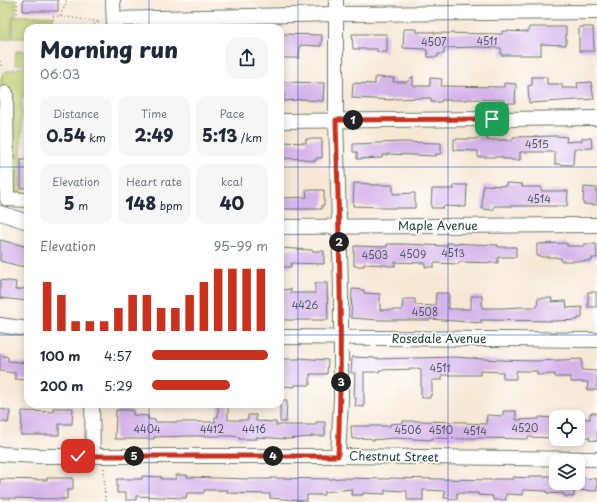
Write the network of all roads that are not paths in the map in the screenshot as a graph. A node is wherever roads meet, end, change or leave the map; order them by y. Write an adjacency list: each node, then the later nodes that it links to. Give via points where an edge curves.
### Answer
1 (113, 0): 4 (street)
2 (336, 7): 3 (street); 4 (street); 7 (street)
3 (597, 12)
4 (114, 24)
5 (6, 92): 9 (street, via 7,199)
6 (597, 118): 7 (street)
7 (336, 120): 8 (street); 13 (street)
8 (284, 121)
9 (24, 200)
10 (0, 213): 11 (street)
11 (24, 221)
12 (597, 225): 13 (street, Maple Avenue)
13 (339, 226): 14 (street, Maple Avenue); 18 (street)
14 (284, 227)
15 (0, 325): 16 (street)
16 (24, 328)
17 (284, 337): 18 (street, Rosedale Avenue)
18 (340, 338): 19 (street, Rosedale Avenue); 23 (street, via 341,399)
19 (597, 340)
20 (92, 408): 22 (street)
21 (0, 454): 22 (street, Chestnut Street)
22 (98, 456): 23 (street, Chestnut Street)
23 (338, 456): 24 (street, Chestnut Street)
24 (597, 459)

